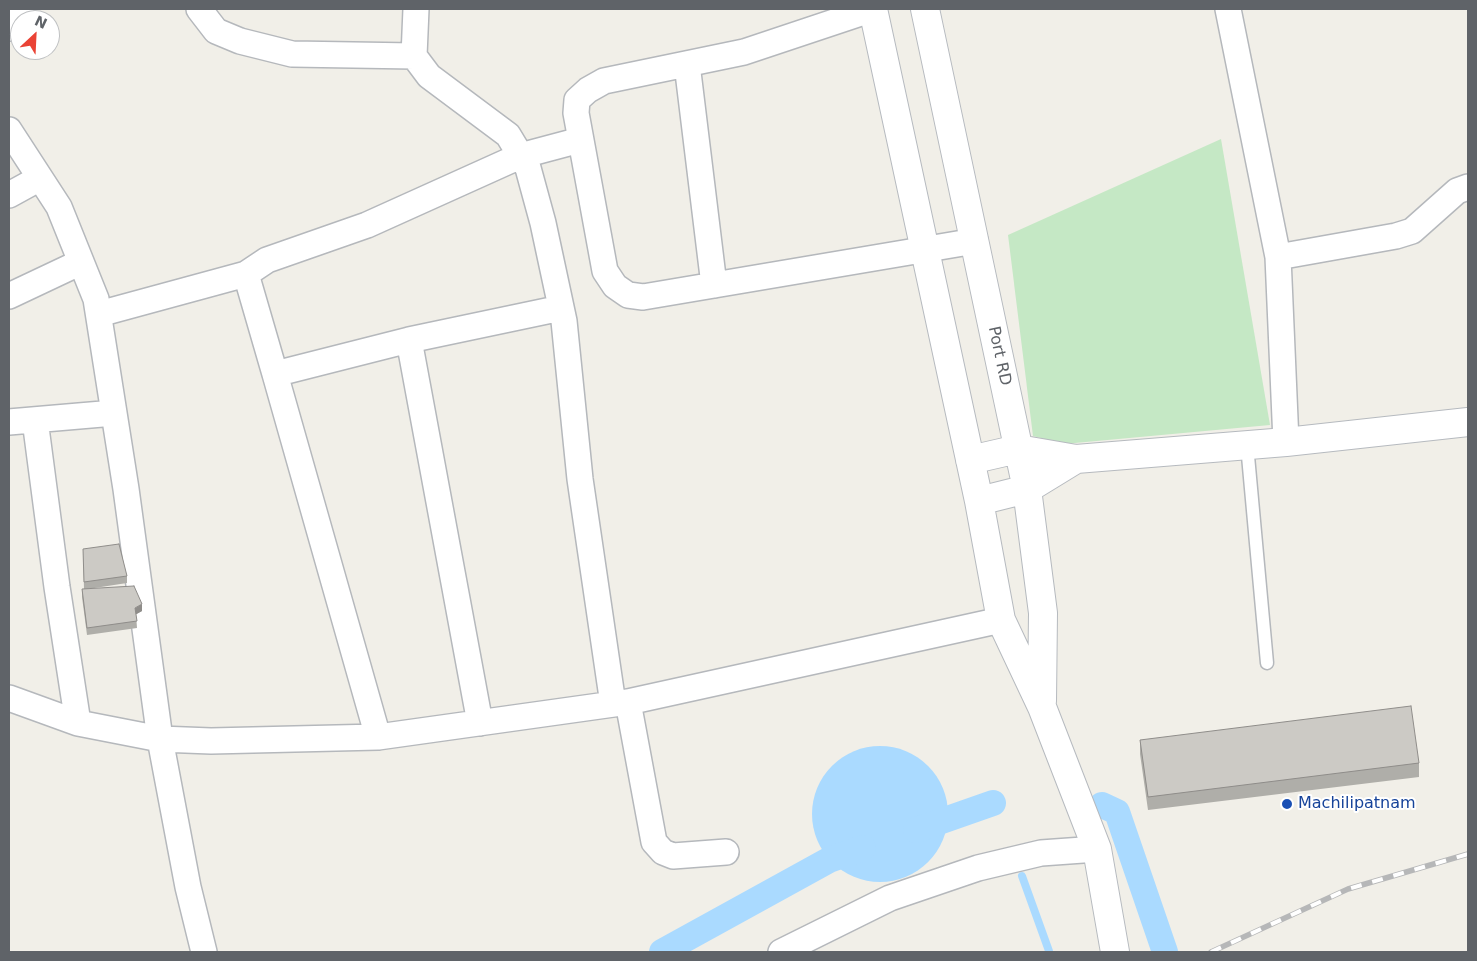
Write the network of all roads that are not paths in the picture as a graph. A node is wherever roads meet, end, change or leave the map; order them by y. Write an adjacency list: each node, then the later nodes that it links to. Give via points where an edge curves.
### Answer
1 (21, 9): 7 (street)
2 (199, 9): 8 (street, via 216,30 240,41 292,54)
3 (416, 9): 8 (street)
4 (873, 9): 9 (street, via 744,52); 17 (main road)
5 (925, 9): 16 (main road, Port RD)
6 (1228, 9): 18 (street)
7 (9, 28)
8 (414, 56): 12 (street, via 429,76 508,135)
9 (687, 64): 11 (street, via 604,82 588,90 578,100 576,113); 21 (street)
10 (9, 130): 13 (street)
11 (580, 140): 12 (street); 21 (street, via 604,270 615,286 628,295 643,298)
12 (520, 156): 20 (street, via 367,225 267,260); 23 (street, via 528,168 543,223)
13 (40, 178): 15 (street); 19 (street, via 59,207)
14 (1468, 187): 18 (street, via 1457,191 1412,231)
15 (9, 195)
16 (975, 241): 17 (street); 33 (main road, Port RD)
17 (925, 249): 21 (street); 35 (main road)
18 (1278, 257): 31 (street)
19 (81, 262): 22 (street); 24 (street)
20 (246, 274): 24 (street); 26 (street)
21 (714, 285)
22 (9, 296)
23 (561, 308): 25 (street); 41 (street, via 580,479)
24 (99, 314): 27 (street)
25 (409, 340): 26 (street); 44 (street)
26 (275, 374): 45 (street)
27 (114, 413): 28 (street); 46 (street)
28 (35, 420): 29 (street); 43 (street)
29 (9, 422)
30 (1468, 422): 31 (main road)
31 (1286, 442): 32 (main road)
32 (1247, 445): 34 (main road); 39 (lane)
33 (1018, 449): 34 (main road); 35 (main road); 36 (main road, Port RD)
34 (1076, 459): 36 (main road)
35 (970, 460): 37 (main road)
36 (1027, 489): 37 (main road); 42 (main road, Port RD, via 1043,613)
37 (978, 501): 38 (main road)
38 (1001, 620): 41 (street); 42 (main road)
39 (1267, 663)
40 (9, 698): 43 (street)
41 (621, 703): 44 (street); 48 (street, via 654,842 663,852 673,856)
42 (1042, 707): 47 (main road)
43 (78, 722): 46 (street)
44 (480, 723): 45 (street)
45 (378, 737): 46 (street)
46 (160, 739): 49 (street, via 188,887)
47 (1097, 849): 50 (street, via 1041,853 978,868 890,898); 51 (main road)
48 (726, 852)
49 (204, 952)
50 (780, 952)
51 (1114, 952)

